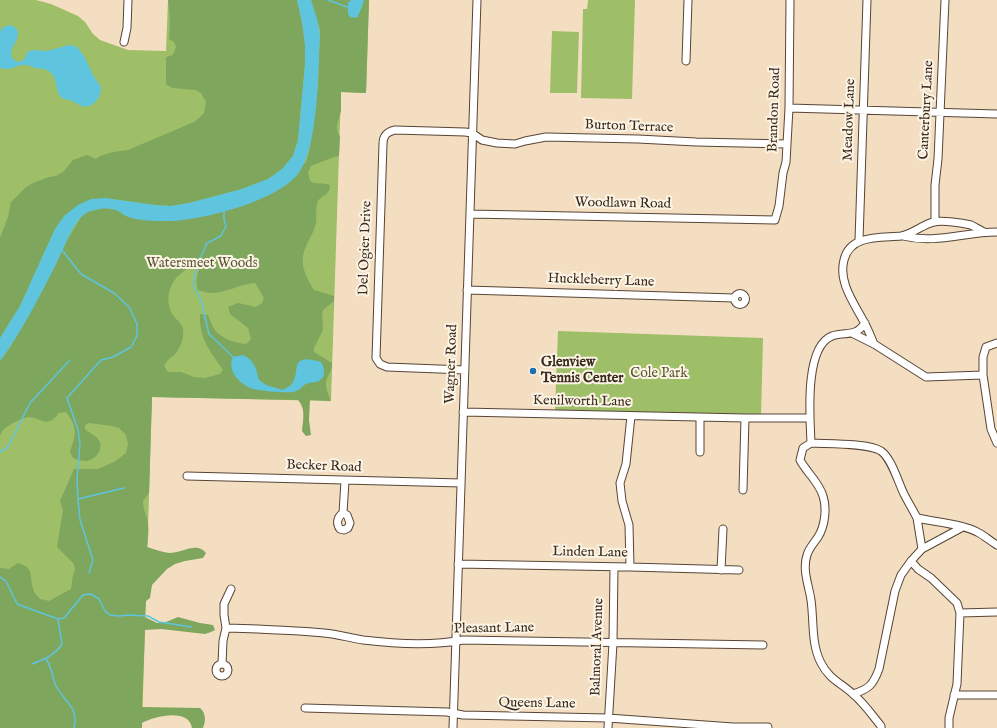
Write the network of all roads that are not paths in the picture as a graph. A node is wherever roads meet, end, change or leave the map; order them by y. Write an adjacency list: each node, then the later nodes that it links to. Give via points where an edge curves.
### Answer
1 (128, 0): 7 (street)
2 (477, 0): 13 (street, Wagner Road)
3 (688, 0): 8 (street)
4 (790, 0): 9 (street, Brandon Road)
5 (867, 0): 10 (street, Meadow Lane)
6 (945, 0): 11 (street, Canterbury Lane)
7 (124, 42)
8 (686, 61)
9 (789, 108): 10 (street); 14 (street, Brandon Road)
10 (863, 111): 11 (street); 21 (street, Meadow Lane)
11 (941, 112): 12 (street); 17 (street, Canterbury Lane, via 934,185)
12 (997, 114)
13 (472, 133): 14 (street, Burton Terrace, via 482,140 497,144 515,144 546,137); 15 (street, Wagner Road); 28 (street, Del Ogier Drive, via 395,130 384,136 382,144 376,354 378,362 386,368)
14 (787, 144): 16 (street, Brandon Road)
15 (470, 214): 16 (street, Woodlawn Road); 22 (street, Wagner Road)
16 (775, 220)
17 (935, 221): 18 (street, via 972,225); 20 (street)
18 (984, 232): 19 (street); 20 (street, via 936,239)
19 (997, 232)
20 (902, 236): 21 (street)
21 (859, 240): 24 (street, via 846,254 843,270 846,288)
22 (467, 290): 23 (street, Huckleberry Lane); 28 (street, Wagner Road)
23 (734, 298)
24 (865, 323): 25 (street, via 858,331); 27 (street)
25 (852, 333): 27 (street); 34 (street, via 832,336 819,349 812,368)
26 (997, 343): 29 (street, via 986,347)
27 (874, 344): 29 (street, via 926,377)
28 (465, 370): 30 (street, Wagner Road)
29 (983, 375): 36 (street, via 991,429)
30 (463, 412): 31 (street, Kenilworth Lane); 40 (street, Wagner Road)
31 (631, 416): 32 (street, Kenilworth Lane); 51 (street, via 626,464 620,483 629,525)
32 (700, 418): 33 (street, Kenilworth Lane); 37 (street)
33 (745, 418): 34 (street, Kenilworth Lane); 41 (street)
34 (810, 418): 35 (street)
35 (811, 443): 43 (street, via 860,446 881,451); 62 (street, via 803,448 800,460 824,496 825,508 823,525 805,565 815,647 827,674)
36 (997, 444)
37 (700, 452)
38 (186, 476): 39 (street, Becker Road)
39 (345, 481): 40 (street, Becker Road); 42 (street)
40 (461, 483): 49 (street, Wagner Road)
41 (743, 490)
42 (343, 513)
43 (917, 518): 44 (street); 47 (street)
44 (963, 527): 46 (street, via 978,532); 47 (street)
45 (723, 529): 52 (street)
46 (997, 544)
47 (922, 549): 48 (street)
48 (911, 560): 55 (street, via 957,603); 62 (street, via 901,575 895,592 875,681 866,690)
49 (458, 564): 50 (street, Linden Lane); 58 (street, Wagner Road)
50 (614, 567): 51 (street, Linden Lane); 59 (street, Balmoral Avenue)
51 (630, 567): 52 (street, Linden Lane)
52 (721, 570): 53 (street, Linden Lane)
53 (739, 570)
54 (231, 589): 57 (street, via 224,604)
55 (960, 612): 56 (street); 63 (street)
56 (997, 612)
57 (226, 628): 58 (street, Pleasant Lane, via 325,633 362,640 400,643 435,644); 61 (street)
58 (456, 641): 59 (street, Pleasant Lane); 66 (street, Wagner Road)
59 (612, 644): 60 (street, Pleasant Lane); 67 (street, Balmoral Avenue)
60 (763, 645)
61 (222, 664)
62 (853, 694): 71 (street, via 882,726)
63 (954, 695): 64 (street); 72 (street)
64 (997, 696)
65 (305, 708): 66 (street, Queens Lane)
66 (454, 714): 67 (street, Queens Lane); 69 (street, Wagner Road)
67 (608, 718): 68 (street, Queens Lane); 70 (street, Balmoral Avenue)
68 (768, 727)
69 (453, 728)
70 (608, 728)
71 (881, 728)
72 (949, 728)

